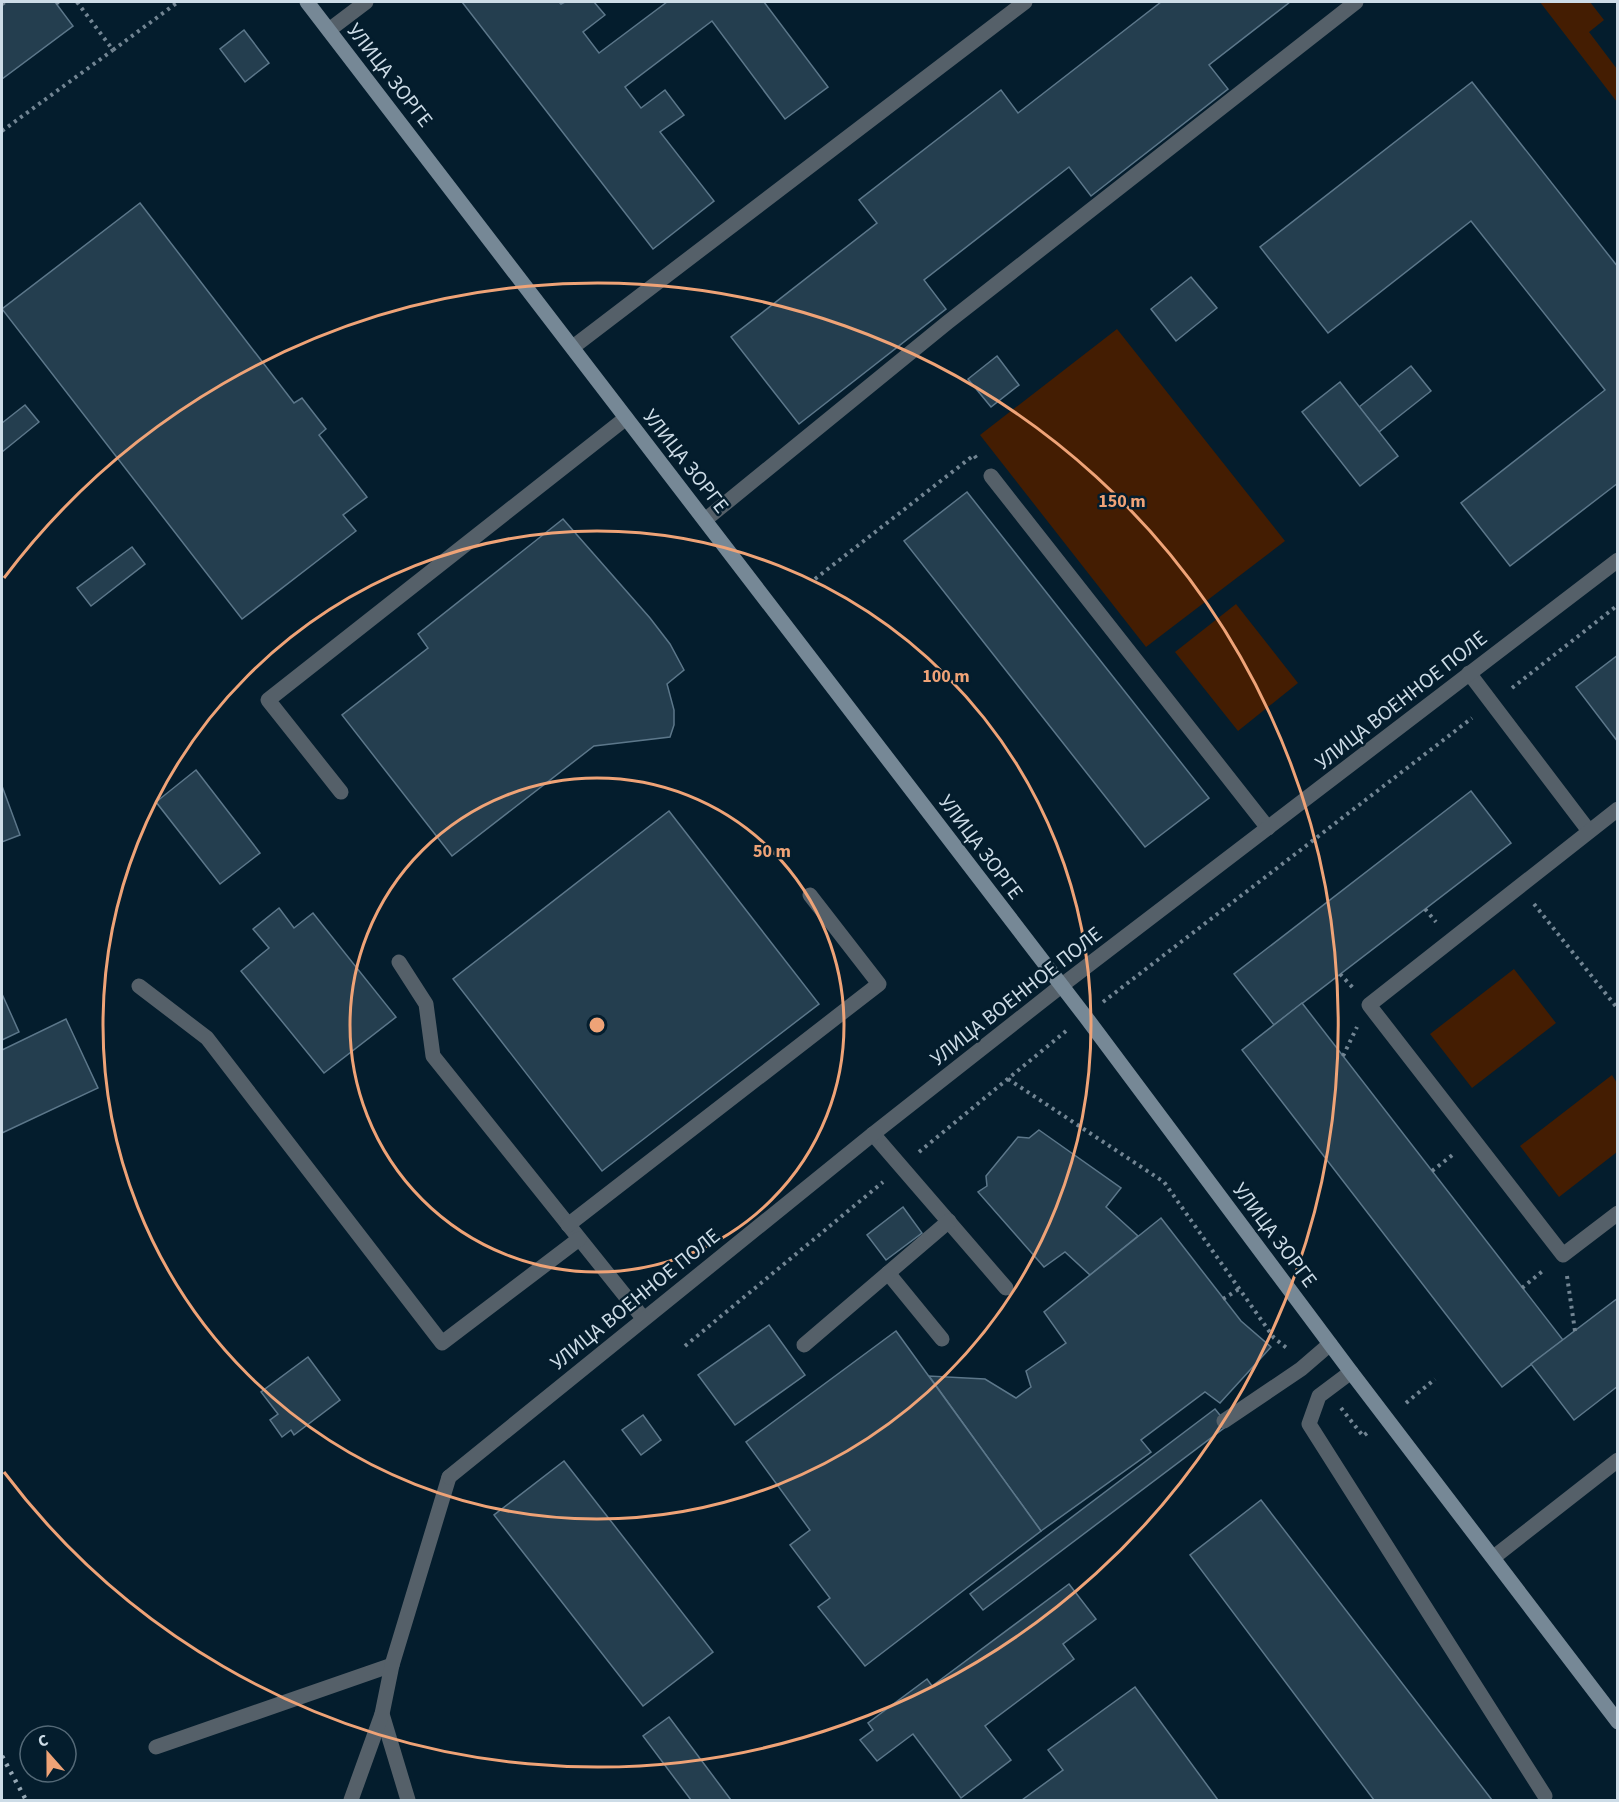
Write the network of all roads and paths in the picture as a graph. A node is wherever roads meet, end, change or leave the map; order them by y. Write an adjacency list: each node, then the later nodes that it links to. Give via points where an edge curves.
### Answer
1 (77, 2): 8 (path)
2 (178, 2): 8 (path)
3 (307, 2): 7 (street, УЛИЦА ЗОРГЕ)
4 (366, 2): 7 (street)
5 (1024, 2): 10 (street)
6 (1356, 2): 13 (street, via 948,322)
7 (329, 30): 10 (street, УЛИЦА ЗОРГЕ)
8 (113, 50): 9 (path)
9 (2, 131)
10 (573, 347): 11 (street, УЛИЦА ЗОРГЕ)
11 (626, 418): 13 (street, УЛИЦА ЗОРГЕ); 19 (street, via 268,700)
12 (991, 476): 15 (path, via 974,455); 21 (street)
13 (705, 520): 27 (street, УЛИЦА ЗОРГЕ)
14 (1617, 560): 17 (street, УЛИЦА ВОЕННОЕ ПОЛЕ)
15 (815, 579)
16 (1617, 605): 18 (path)
17 (1469, 674): 18 (street); 21 (street, УЛИЦА ВОЕННОЕ ПОЛЕ)
18 (1492, 703): 22 (street); 29 (path)
19 (341, 792)
20 (1617, 809): 22 (street)
21 (1268, 828): 27 (street, УЛИЦА ВОЕННОЕ ПОЛЕ)
22 (1590, 831): 23 (street)
23 (1520, 886): 28 (path); 37 (street, via 1369,1005)
24 (810, 895): 35 (street, via 879,984)
25 (399, 962): 35 (street, via 426,1004 433,1056)
26 (140, 987): 36 (street, via 207,1038 442,1343)
27 (1061, 987): 29 (street, УЛИЦА ЗОРГЕ); 31 (street, УЛИЦА ВОЕННОЕ ПОЛЕ)
28 (1617, 1009)
29 (1085, 1016): 30 (path); 46 (street, УЛИЦА ЗОРГЕ)
30 (1008, 1079): 32 (path); 40 (path, via 1164,1182)
31 (873, 1134): 32 (street); 42 (street, УЛИЦА ВОЕННОЕ ПОЛЕ)
32 (901, 1166): 34 (street); 48 (path)
33 (1617, 1213): 37 (street)
34 (949, 1221): 38 (street); 39 (street)
35 (568, 1225): 36 (street)
36 (579, 1239): 42 (street)
37 (1563, 1255): 43 (path)
38 (888, 1273): 45 (street); 47 (street)
39 (1006, 1288)
40 (1239, 1288): 41 (path); 44 (path)
41 (1223, 1299)
42 (643, 1318): 53 (street, УЛИЦА ВОЕННОЕ ПОЛЕ, via 449,1477)
43 (1575, 1331)
44 (1274, 1338)
45 (942, 1339)
46 (1330, 1344): 49 (street, УЛИЦА ЗОРГЕ); 50 (street, via 1301,1369)
47 (804, 1345)
48 (685, 1346)
49 (1351, 1372): 52 (street, УЛИЦА ЗОРГЕ); 57 (street, via 1319,1396 1309,1424)
50 (1224, 1421)
51 (1617, 1460): 52 (street)
52 (1494, 1557): 55 (street, УЛИЦА ЗОРГЕ)
53 (392, 1665): 54 (street); 56 (street)
54 (382, 1714): 58 (street); 59 (street)
55 (1617, 1722)
56 (156, 1747)
57 (1545, 1796)
58 (351, 1800)
59 (408, 1800)

